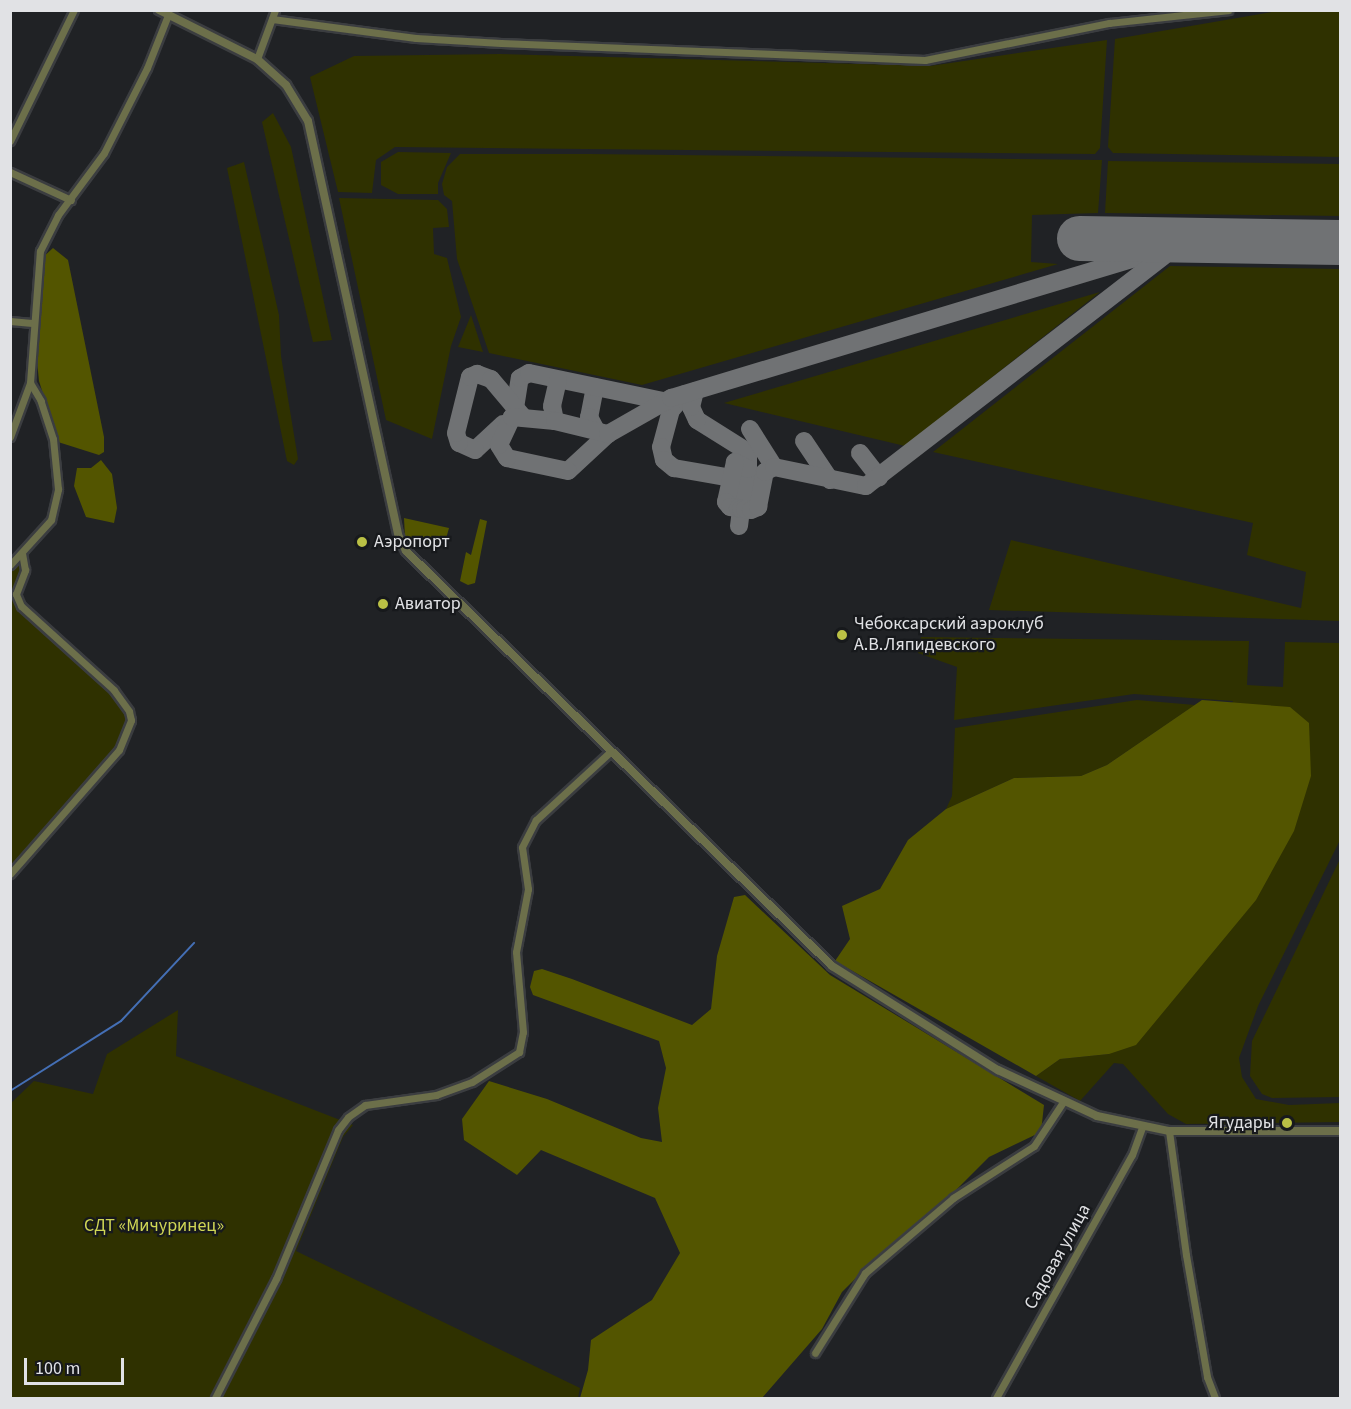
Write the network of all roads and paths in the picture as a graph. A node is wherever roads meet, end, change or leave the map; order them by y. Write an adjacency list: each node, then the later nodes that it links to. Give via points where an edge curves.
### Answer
1 (74, 10): 7 (street)
2 (275, 10): 5 (street)
3 (1228, 10): 5 (street, via 1109,23 925,60 416,38)
4 (163, 13): 6 (street); 9 (street, via 118,125)
5 (272, 19): 6 (street)
6 (257, 59): 16 (street, via 286,85 308,121 402,546)
7 (10, 141)
8 (10, 172): 9 (street)
9 (71, 200): 11 (street, via 58,215 40,251)
10 (10, 321): 11 (street)
11 (32, 323): 12 (street)
12 (30, 383): 13 (street); 14 (street, via 41,401 53,439 58,489 51,520)
13 (10, 437)
14 (22, 554): 15 (street); 17 (street, via 25,570 16,594 21,606 114,690 129,711 130,720 119,750)
15 (10, 565)
16 (610, 750): 18 (street, via 832,966 998,1070); 23 (street, via 536,820 522,847 528,889 516,952 523,1032 519,1052 472,1082 436,1095 365,1105 348,1117 338,1130 276,1280)
17 (10, 874)
18 (1063, 1102): 19 (street, via 1097,1116); 22 (street, via 1034,1146 952,1198 865,1273)
19 (1142, 1127): 20 (street); 24 (street, Садовая улица, via 1132,1155)
20 (1169, 1131): 21 (street); 25 (street, via 1207,1377)
21 (1341, 1131)
22 (814, 1353)
23 (215, 1398)
24 (996, 1398)
25 (1215, 1398)

